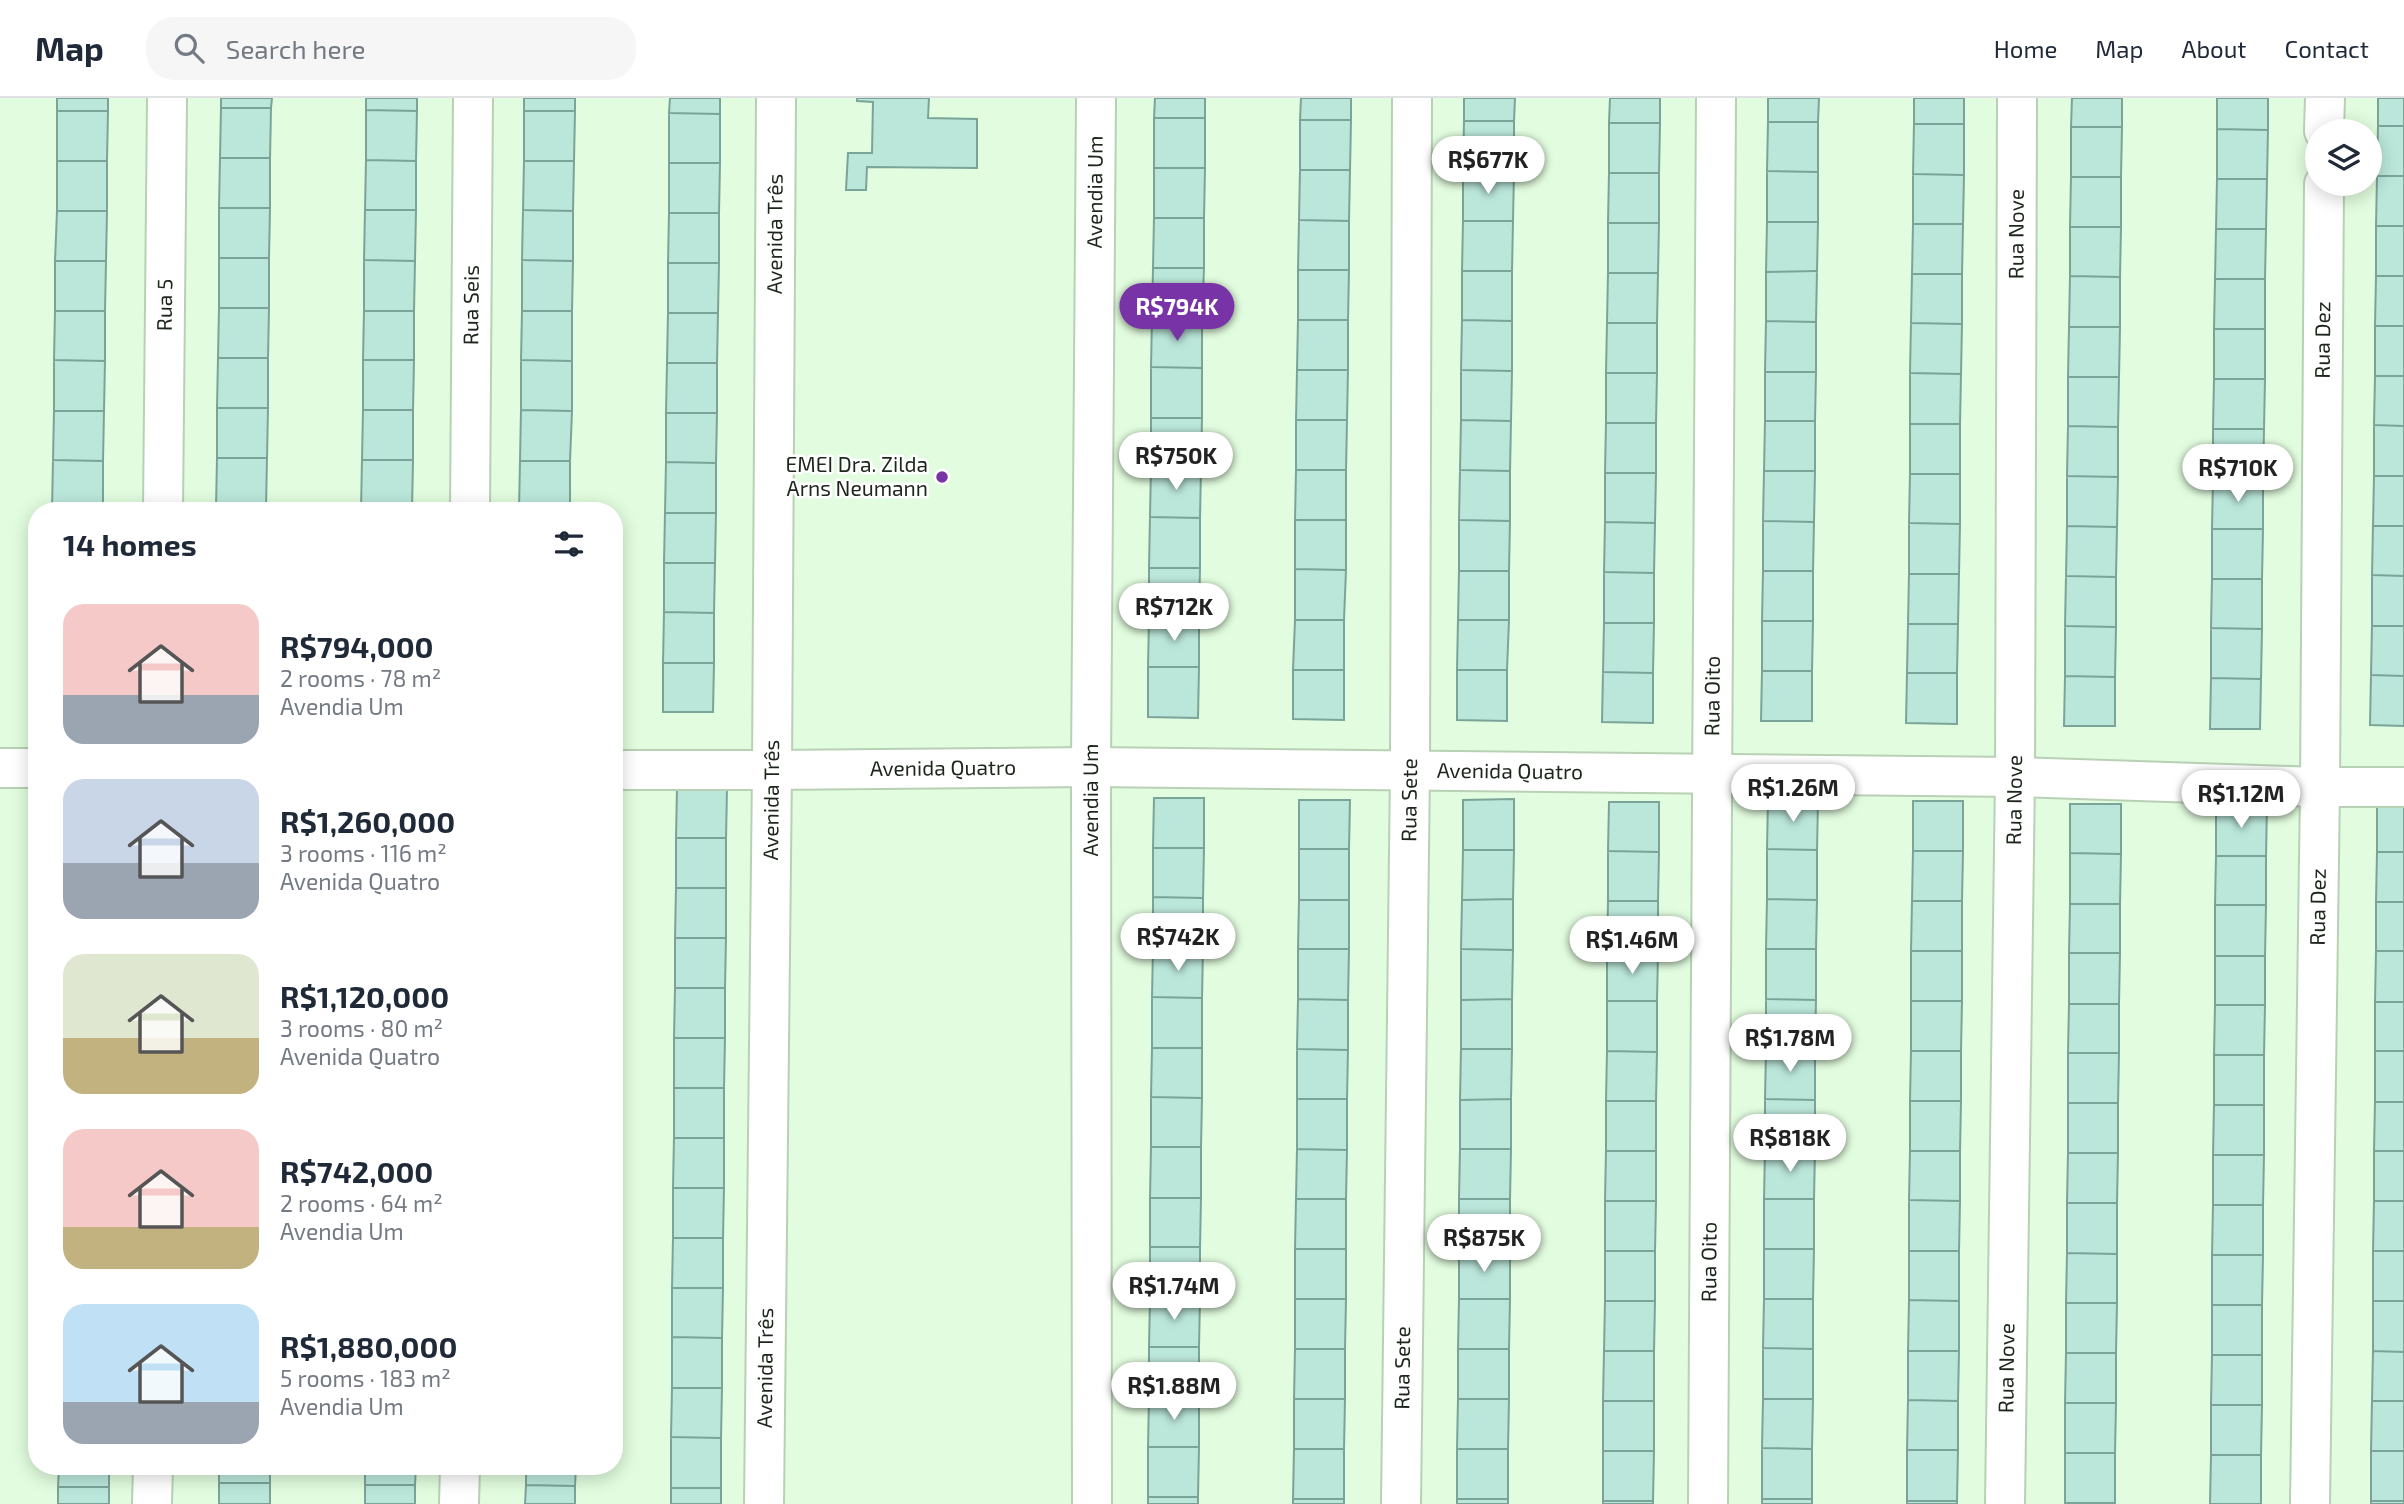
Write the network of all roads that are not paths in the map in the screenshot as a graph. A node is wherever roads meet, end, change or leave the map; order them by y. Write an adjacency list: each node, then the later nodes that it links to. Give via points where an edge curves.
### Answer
1 (167, 98): 11 (street, Rua 5)
2 (473, 98): 12 (street, Rua Seis)
3 (776, 98): 17 (street, Avenida Três)
4 (1096, 98): 13 (street, Avendia Um)
5 (1412, 98): 18 (street, Rua Sete)
6 (1716, 98): 19 (street, Rua Oito)
7 (2017, 98): 20 (street, Rua Nove)
8 (2325, 98): 9 (street)
9 (2325, 119)
10 (2324, 196): 21 (street, Rua Dez)
11 (163, 502)
12 (470, 502)
13 (1091, 767): 17 (street, Avenida Quatro); 18 (street, Avenida Quatro); 28 (street, Avendia Um)
14 (0, 768): 15 (street)
15 (28, 768)
16 (623, 769): 17 (street, Avenida Quatro)
17 (772, 771): 27 (street, Avenida Três)
18 (1410, 771): 19 (street, Avenida Quatro); 29 (street, Rua Sete)
19 (1713, 775): 20 (street, Avenida Quatro); 30 (street, Rua Oito)
20 (2015, 777): 21 (street, Avenida Quatro); 31 (street, Rua Nove)
21 (2320, 787): 22 (street, Avenida Quatro); 32 (street, Rua Dez)
22 (2404, 787)
23 (153, 1475): 25 (street)
24 (460, 1475): 26 (street)
25 (152, 1504)
26 (459, 1504)
27 (764, 1504)
28 (1091, 1504)
29 (1401, 1504)
30 (1708, 1504)
31 (2005, 1504)
32 (2310, 1504)

